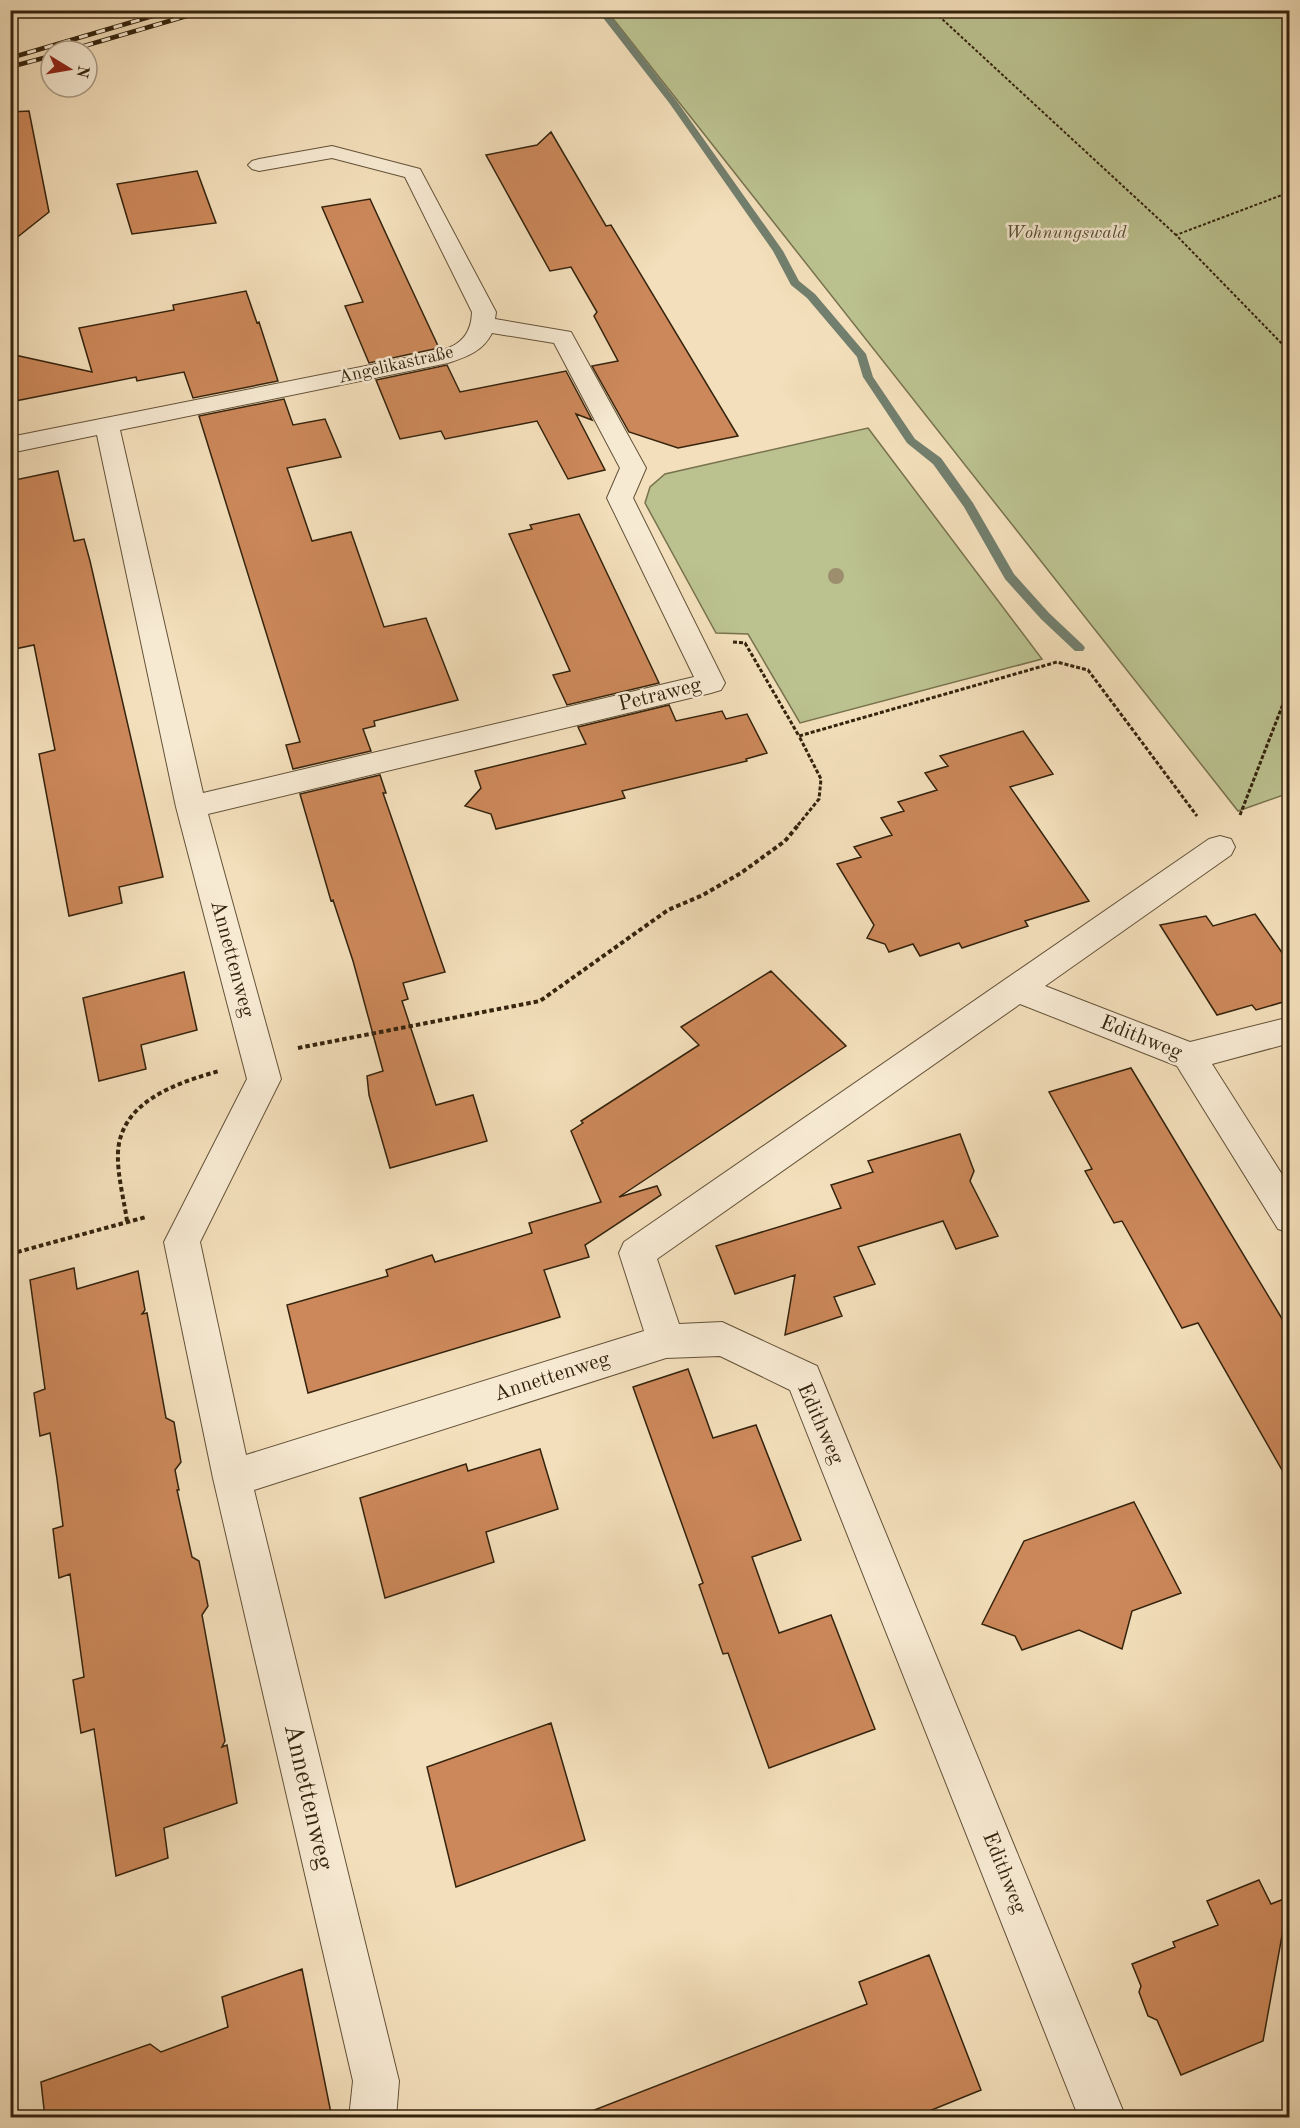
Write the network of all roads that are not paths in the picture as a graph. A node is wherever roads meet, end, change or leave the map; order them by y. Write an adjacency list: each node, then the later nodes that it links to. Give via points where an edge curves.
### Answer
1 (259, 165): 2 (street, via 332,152 413,173 484,312)
2 (486, 325): 3 (street, Angelikastraße, via 480,339 450,355); 5 (street, Petraweg, via 563,337 633,468 620,498 711,683)
3 (107, 425): 4 (street, Angelikastraße); 5 (street, Annettenweg)
4 (10, 446)
5 (191, 807): 12 (street, Annettenweg, via 264,1079 182,1242)
6 (1220, 847): 7 (street)
7 (1017, 989): 9 (street, Edithweg); 11 (street, via 637,1253)
8 (1290, 1030): 9 (street)
9 (1189, 1056): 10 (street, Edithweg)
10 (1290, 1218)
11 (666, 1341): 12 (street, Annettenweg); 14 (street, Edithweg, via 722,1340 804,1378)
12 (232, 1478): 13 (street, Annettenweg, via 376,2081)
13 (372, 2118)
14 (1103, 2118)

